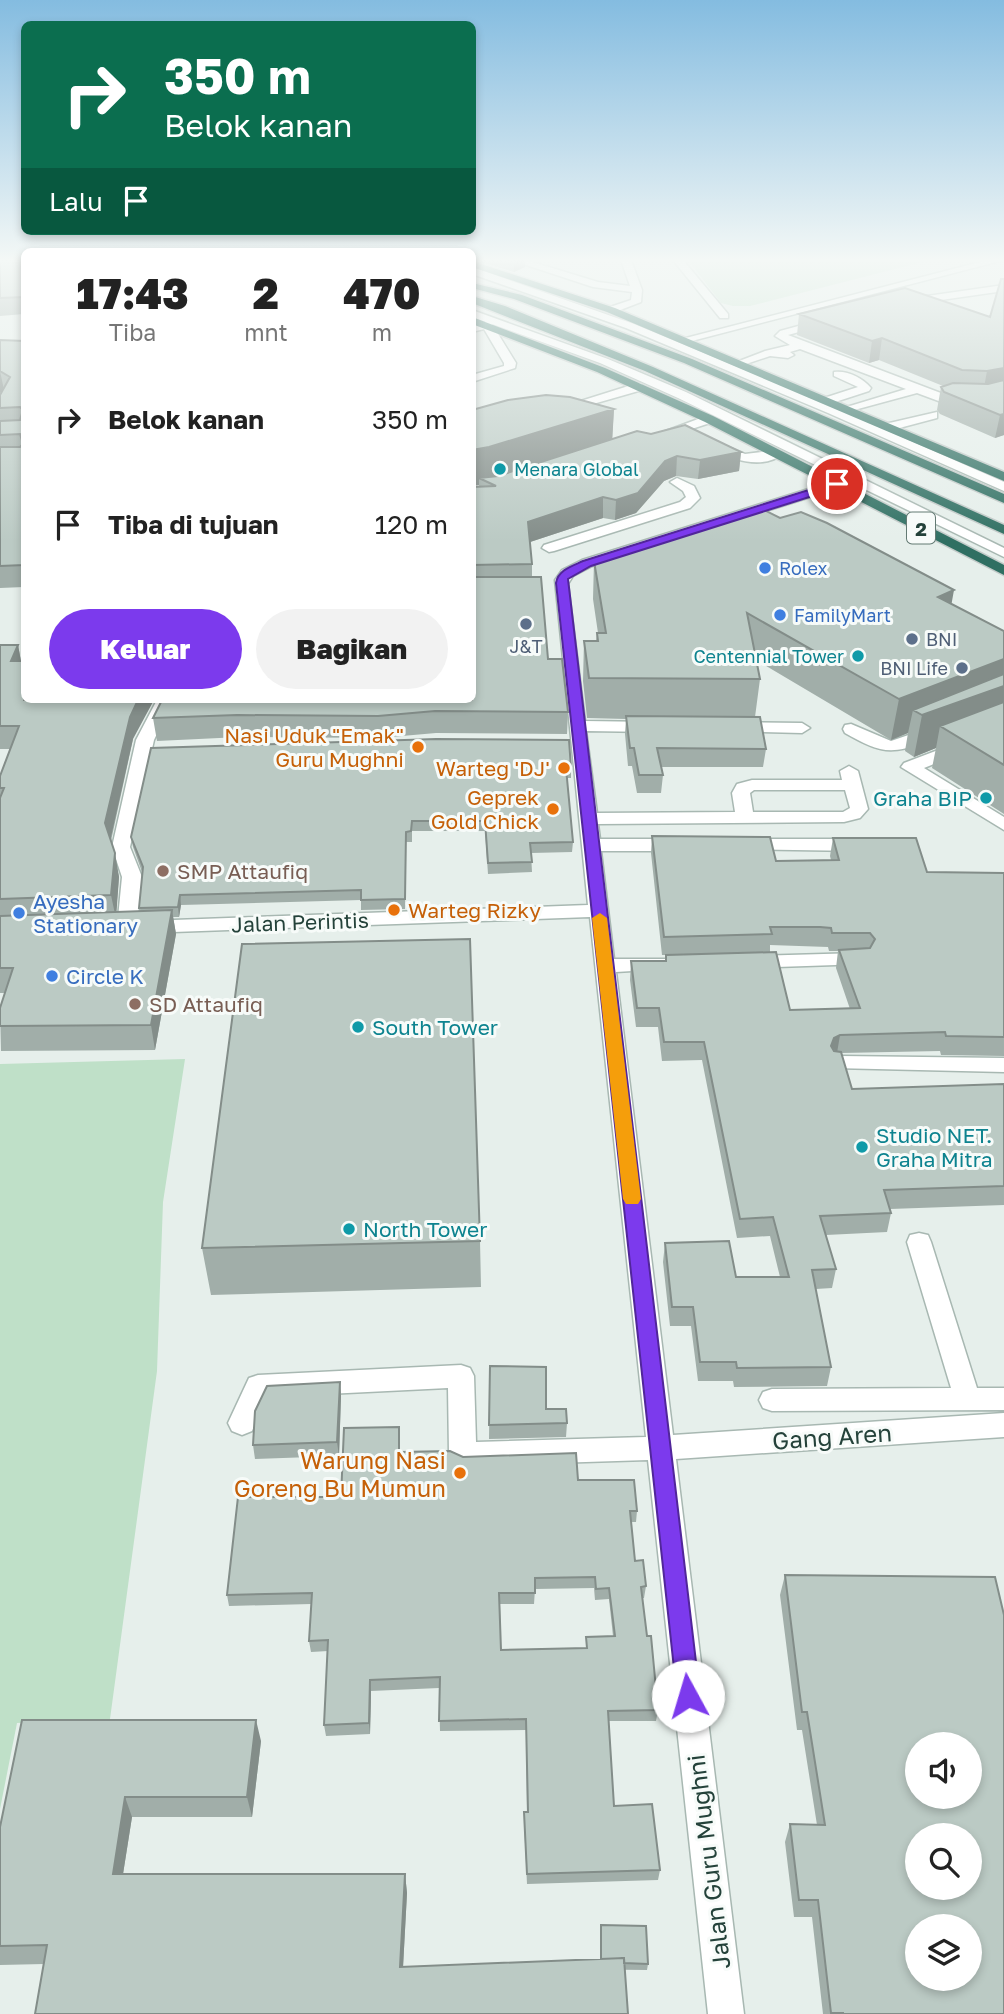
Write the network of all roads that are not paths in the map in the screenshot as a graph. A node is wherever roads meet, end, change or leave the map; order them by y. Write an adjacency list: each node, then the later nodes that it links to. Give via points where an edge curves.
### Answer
1 (505, 354): 15 (street, via 509,368)
2 (558, 354): 18 (highway)
3 (585, 354): 31 (street)
4 (611, 354): 36 (highway)
5 (669, 354): 37 (highway)
6 (697, 354): 35 (street)
7 (717, 354): 13 (highway)
8 (751, 354): 13 (street)
9 (771, 354): 13 (street)
10 (780, 354): 12 (street)
11 (824, 354): 16 (street)
12 (799, 359)
13 (734, 361): 23 (highway)
14 (823, 368): 19 (street)
15 (476, 378)
16 (894, 380): 19 (street); 20 (street)
17 (1004, 384): 22 (street)
18 (638, 387): 25 (street); 27 (highway)
19 (866, 388): 23 (street)
20 (918, 389): 22 (street); 24 (street)
21 (1004, 395): 22 (street)
22 (953, 400)
23 (828, 401): 24 (highway)
24 (846, 409): 28 (highway)
25 (546, 414)
26 (933, 415): 28 (street)
27 (709, 419): 29 (street); 31 (highway)
28 (889, 427): 32 (highway)
29 (653, 438)
30 (710, 444): 31 (street, via 751,460)
31 (782, 449): 34 (street); 46 (street)
32 (1004, 477)
33 (677, 482): 41 (street, via 689,489 693,498 685,505)
34 (837, 484): 39 (street); 47 (highway, 2)
35 (1004, 487)
36 (915, 489): 40 (highway); 43 (highway, via 940,512)
37 (1004, 499)
38 (794, 510): 42 (street)
39 (708, 524): 42 (street); 45 (street)
40 (1004, 530)
41 (596, 533): 44 (street); 45 (street)
42 (725, 533): 48 (street)
43 (1004, 545)
44 (549, 548)
45 (625, 551): 48 (street, via 570,570)
46 (1004, 553)
47 (1004, 571)
48 (555, 589): 56 (street, Jalan Guru Mughni)
49 (164, 703): 65 (street, via 145,740 150,750 121,847 132,877)
50 (669, 727): 56 (street)
51 (722, 727): 53 (street)
52 (943, 727): 54 (street, via 893,748 882,747)
53 (802, 728)
54 (851, 729)
55 (1004, 730): 59 (street, via 910,767)
56 (571, 736): 58 (street, Jalan Guru Mughni)
57 (745, 817): 57 (street, via 844,817 859,809 851,778 743,788); 58 (street)
58 (588, 819): 61 (street, Jalan Guru Mughni)
59 (1004, 825)
60 (883, 844): 63 (street)
61 (591, 845): 62 (street); 64 (street, Jalan Guru Mughni)
62 (702, 845)
63 (729, 845)
64 (599, 911): 65 (street, Jalan Perintis); 70 (street, Jalan Guru Mughni)
65 (127, 928): 66 (street, Jalan Perintis)
66 (102, 929)
67 (859, 959): 68 (street)
68 (729, 962)
69 (676, 963): 70 (street)
70 (605, 966): 79 (street, Jalan Guru Mughni)
71 (841, 1063): 72 (street)
72 (1004, 1065)
73 (919, 1242): 76 (street)
74 (1004, 1399): 76 (street)
75 (772, 1400): 76 (street)
76 (968, 1401)
77 (242, 1423): 79 (street, Gang Aren, via 258,1386 461,1377 463,1454)
78 (1004, 1425): 79 (street, Gang Aren)
79 (661, 1448): 80 (street, Jalan Guru Mughni)
80 (726, 2014)

